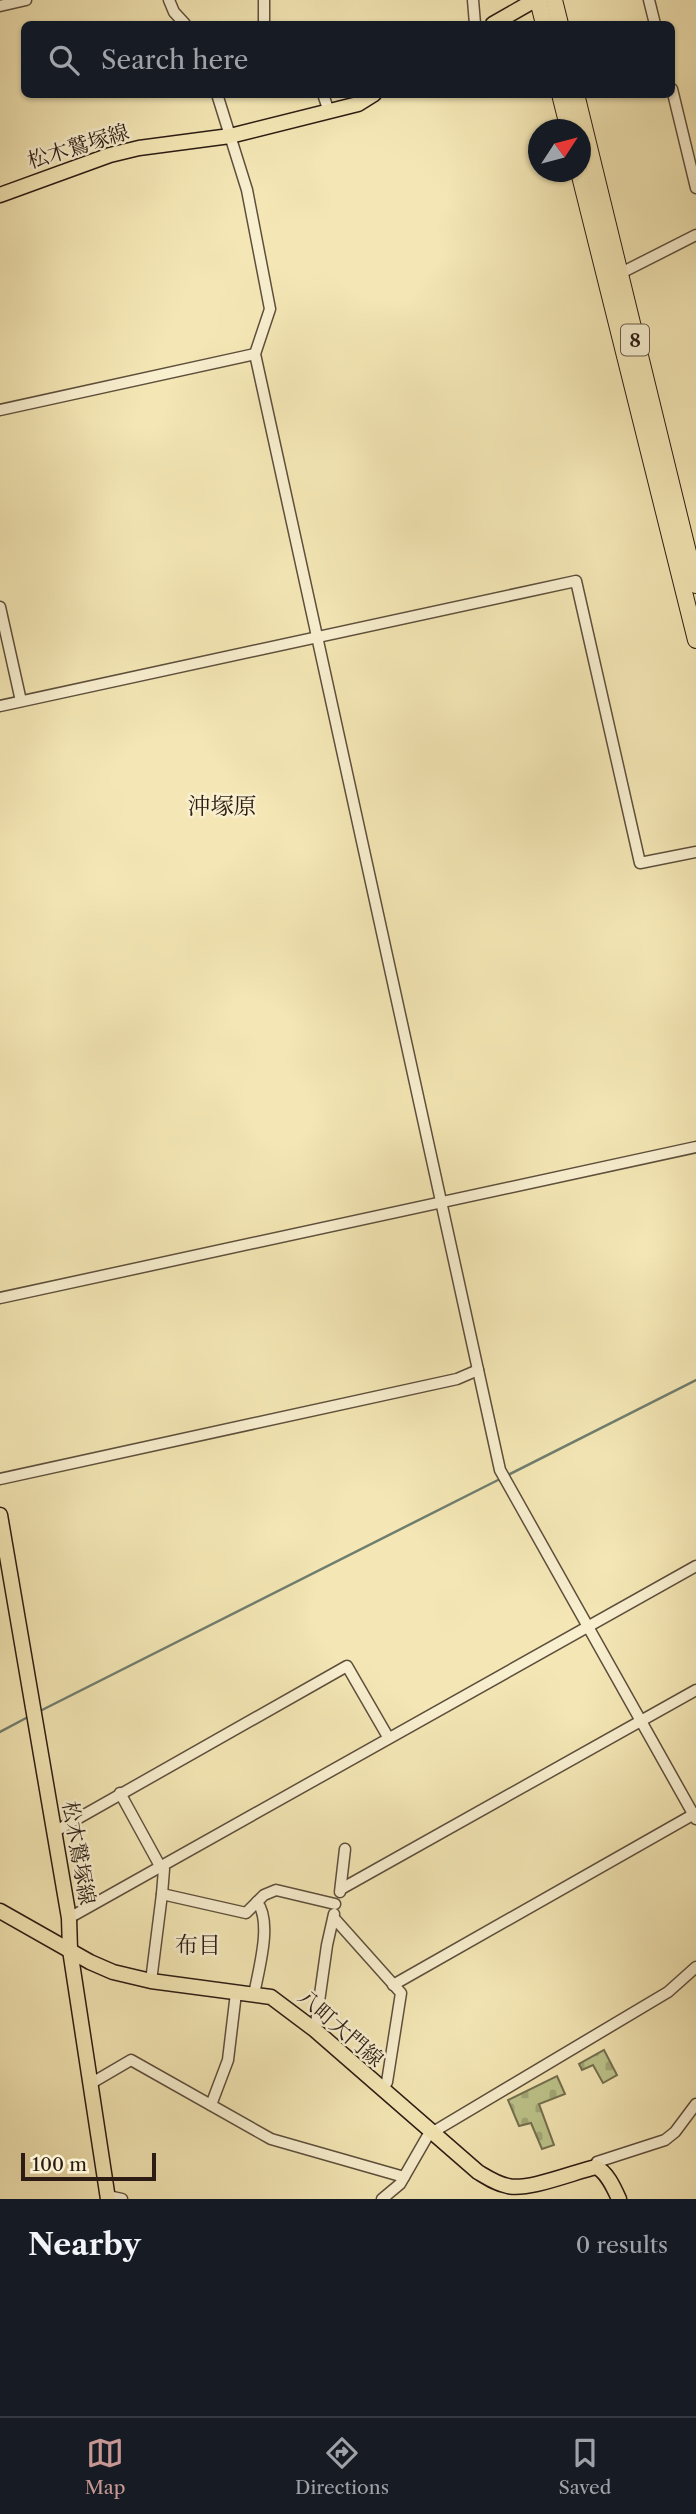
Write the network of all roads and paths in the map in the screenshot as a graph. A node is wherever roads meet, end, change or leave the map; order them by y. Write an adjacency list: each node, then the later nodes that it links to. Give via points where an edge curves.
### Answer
1 (26, 0): 8 (street)
2 (169, 0): 9 (street)
3 (264, 0): 10 (street)
4 (472, 0): 11 (street)
5 (537, 0): 12 (main road); 13 (highway)
6 (554, 0): 14 (highway)
7 (649, 0): 15 (street)
8 (0, 6)
9 (182, 21)
10 (264, 21)
11 (475, 21)
12 (498, 21)
13 (543, 21)
14 (559, 21)
15 (654, 21)
16 (218, 98): 24 (street)
17 (324, 98): 22 (street)
18 (368, 98): 22 (main road, 松木鷲塚線)
19 (562, 98): 23 (highway)
20 (577, 98): 29 (highway, 8)
21 (673, 98): 26 (street)
22 (329, 112): 24 (main road, 松木鷲塚線)
23 (567, 119)
24 (230, 136): 27 (main road, 松木鷲塚線, via 110,155); 30 (street, via 250,203 270,309)
25 (582, 182): 37 (highway, 8)
26 (696, 188)
27 (0, 195)
28 (696, 235): 29 (street)
29 (619, 274): 32 (highway, 8)
30 (255, 354): 31 (street); 36 (street)
31 (0, 410)
32 (692, 555): 33 (highway, 8)
33 (696, 585)
34 (0, 607): 35 (street)
35 (3, 634): 38 (street)
36 (318, 637): 38 (street); 40 (street, via 576,581 640,863); 42 (street)
37 (696, 640)
38 (21, 701): 39 (street)
39 (0, 706)
40 (696, 852)
41 (696, 1147): 42 (street)
42 (441, 1203): 43 (street); 44 (street)
43 (0, 1298)
44 (478, 1370): 45 (street, via 457,1379); 48 (street, via 500,1470)
45 (0, 1479)
46 (0, 1515): 54 (main road, 松木鷲塚線)
47 (696, 1566): 48 (street)
48 (588, 1626): 50 (street); 51 (street)
49 (696, 1690): 50 (street)
50 (640, 1722): 53 (street); 57 (street)
51 (388, 1737): 52 (street, via 347,1666); 56 (street)
52 (120, 1793): 54 (street); 56 (street)
53 (695, 1815): 67 (street)
54 (54, 1832): 62 (main road, 松木鷲塚線)
55 (345, 1849): 57 (street)
56 (160, 1865): 58 (street, via 164,1869); 62 (street)
57 (341, 1889): 60 (street)
58 (162, 1894): 59 (street, via 246,1913); 66 (street)
59 (257, 1902): 60 (street, via 275,1890); 69 (street, via 262,1909 264,1940)
60 (335, 1904): 63 (street)
61 (0, 1911): 64 (main road, 八町大門線)
62 (69, 1918): 64 (main road, 松木鷲塚線)
63 (334, 1918): 67 (street); 70 (street)
64 (70, 1950): 66 (main road, 八町大門線, via 113,1972); 71 (main road, 松木鷲塚線)
65 (696, 1968): 75 (street, via 668,1992)
66 (151, 1981): 68 (main road, 八町大門線)
67 (393, 1985): 72 (street, via 401,1993)
68 (236, 1993): 69 (main road, 八町大門線); 73 (street, via 228,2060)
69 (254, 1995): 70 (main road, 八町大門線, via 271,1997)
70 (315, 2030): 72 (main road, 八町大門線)
71 (90, 2084): 73 (street, via 131,2060); 78 (main road, 松木鷲塚線)
72 (382, 2090): 75 (main road, 八町大門線)
73 (211, 2105): 77 (street, via 271,2139)
74 (696, 2105): 76 (street, via 664,2140 597,2162)
75 (433, 2132): 76 (main road, 八町大門線, via 478,2172 511,2187); 77 (street)
76 (596, 2168): 80 (main road)
77 (404, 2177): 79 (street)
78 (113, 2198)
79 (382, 2199)
80 (619, 2199)

